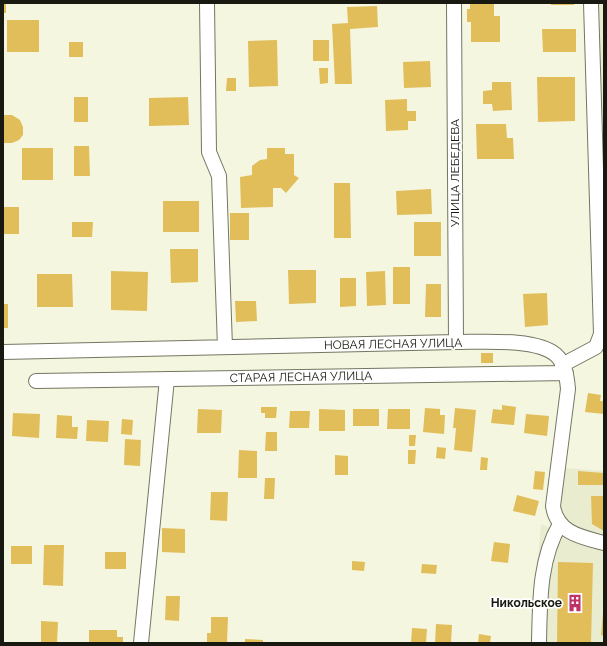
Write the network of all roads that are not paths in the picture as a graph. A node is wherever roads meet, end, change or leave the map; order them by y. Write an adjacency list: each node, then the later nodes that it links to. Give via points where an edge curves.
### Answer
1 (207, 3): 5 (street, via 209,152 219,176)
2 (454, 3): 4 (street, УЛИЦА ЛЕБЕДЕВА)
3 (592, 3): 7 (street, via 601,334 596,347)
4 (456, 342): 5 (street, НОВАЯ ЛЕСНАЯ УЛИЦА); 7 (street, НОВАЯ ЛЕСНАЯ УЛИЦА, via 530,344 545,348 557,356)
5 (225, 346): 6 (street, НОВАЯ ЛЕСНАЯ УЛИЦА)
6 (3, 352)
7 (564, 369): 8 (street, СТАРАЯ ЛЕСНАЯ УЛИЦА); 10 (street, via 568,389 553,506 554,515)
8 (167, 379): 9 (street, СТАРАЯ ЛЕСНАЯ УЛИЦА); 12 (street)
9 (36, 382)
10 (560, 524): 11 (street, via 575,535); 13 (street, via 552,537 541,581)
11 (604, 543)
12 (141, 643)
13 (539, 643)

